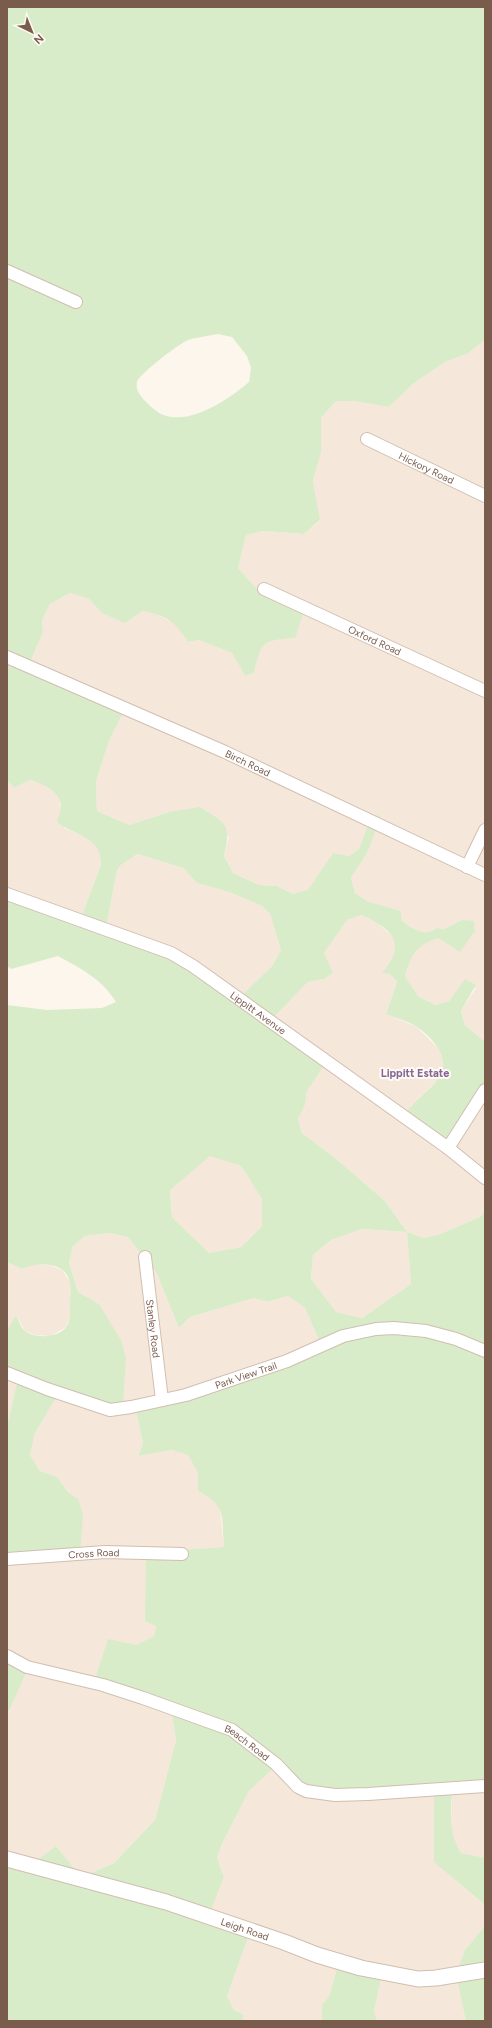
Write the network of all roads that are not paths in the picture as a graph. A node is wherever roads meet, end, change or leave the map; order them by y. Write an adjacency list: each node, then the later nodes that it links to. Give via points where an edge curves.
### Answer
1 (7, 271): 2 (street)
2 (76, 302)
3 (367, 439): 4 (street, Hickory Road)
4 (485, 496)
5 (264, 589): 7 (street, Oxford Road)
6 (7, 658): 9 (street, Birch Road, via 225,752)
7 (485, 691)
8 (485, 830): 9 (street)
9 (467, 867): 10 (street, Birch Road)
10 (485, 875)
11 (7, 894): 13 (street, Lippitt Avenue, via 171,953 193,966)
12 (485, 1090): 13 (street)
13 (448, 1148): 14 (street, Lippitt Avenue)
14 (485, 1178)
15 (145, 1257): 18 (street, Stanley Road)
16 (485, 1351): 18 (street, Park View Trail, via 456,1339 426,1331 376,1329 343,1336 287,1361 186,1395)
17 (7, 1373): 18 (street, Park View Trail, via 110,1410)
18 (162, 1400)
19 (182, 1554): 20 (street, Cross Road, via 105,1552)
20 (7, 1559)
21 (7, 1656): 22 (street, Beach Road, via 27,1667 103,1685 232,1730 276,1764 298,1787 306,1791 335,1795)
22 (485, 1786)
23 (7, 1859): 24 (street, Leigh Road, via 166,1902 361,1968 418,1979)
24 (485, 1970)

